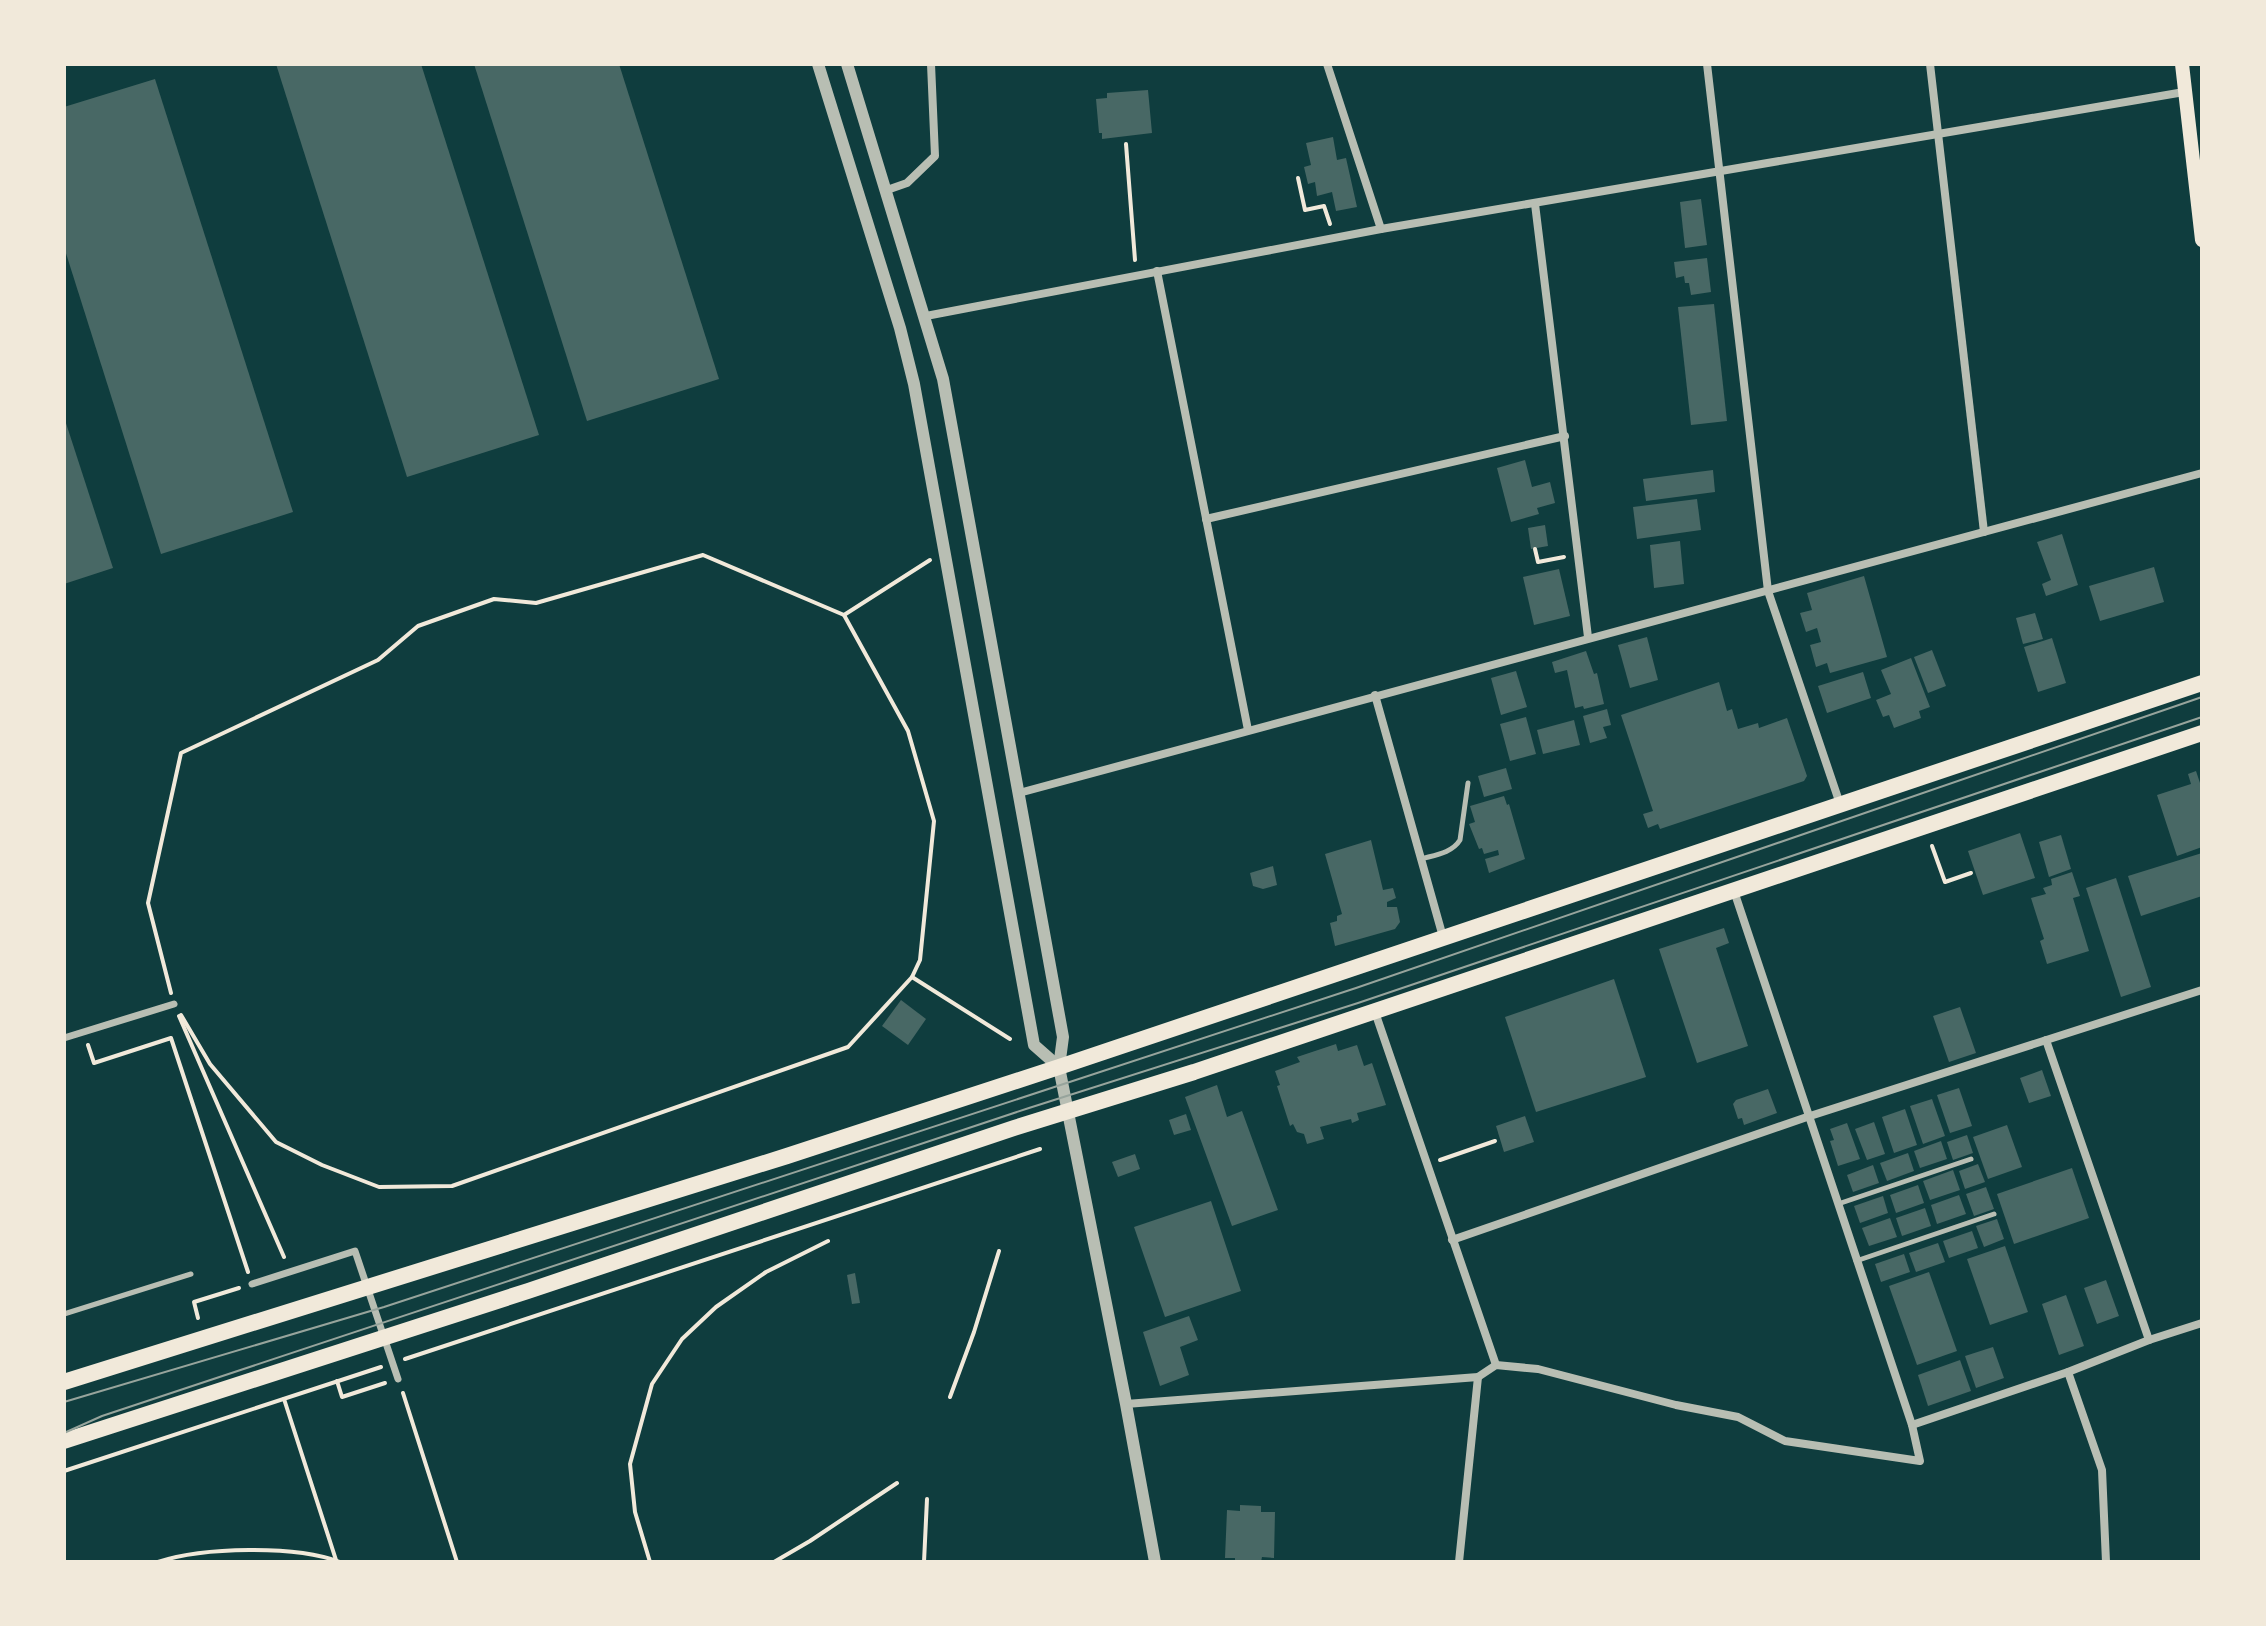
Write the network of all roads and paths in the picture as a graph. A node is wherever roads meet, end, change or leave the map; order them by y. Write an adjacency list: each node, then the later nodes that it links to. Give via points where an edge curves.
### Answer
1 (818, 64): 51 (street, via 914,384 1034,1045)
2 (847, 64): 13 (street)
3 (931, 64): 13 (street, via 935,156 907,183)
4 (1327, 64): 16 (street)
5 (1707, 64): 11 (street)
6 (1930, 64): 9 (street)
7 (2182, 64): 8 (main road)
8 (2184, 92): 9 (street); 17 (main road)
9 (1936, 133): 11 (street); 24 (street)
10 (1126, 144): 18 (path)
11 (1718, 171): 14 (street); 28 (street)
12 (1298, 178): 15 (path, via 1305,210 1324,206)
13 (887, 190): 20 (street)
14 (1535, 204): 16 (street); 21 (street)
15 (1330, 224)
16 (1381, 229): 19 (street)
17 (2202, 240)
18 (1135, 260)
19 (1157, 271): 20 (street); 23 (street)
20 (926, 316): 36 (street, via 958,452)
21 (1565, 436): 23 (street); 26 (street)
22 (2202, 473): 24 (street)
23 (1206, 519): 33 (street)
24 (1984, 532): 28 (street)
25 (1535, 549): 26 (path, via 1538,562)
26 (1578, 554): 30 (street)
27 (930, 560): 29 (path)
28 (1768, 591): 30 (street); 37 (street)
29 (844, 615): 43 (path, via 908,731 934,821 920,960); 45 (path, via 703,555 536,603 494,599 418,626 378,660 181,753 148,903)
30 (1588, 637): 32 (street)
31 (2202, 683): 37 (main road)
32 (1375, 695): 33 (street); 39 (street)
33 (1248, 730): 36 (street)
34 (2202, 733): 41 (main road)
35 (1468, 783): 39 (lane, via 1457,846)
36 (1019, 793): 51 (street, via 1063,1037)
37 (1841, 804): 42 (main road)
38 (1932, 846): 40 (path, via 1945,882)
39 (1420, 860): 42 (street)
40 (1971, 873)
41 (1734, 891): 46 (main road); 53 (street)
42 (1443, 937): 51 (main road)
43 (912, 977): 45 (path, via 848,1047 452,1186 379,1187 276,1142 210,1064); 49 (path)
44 (2202, 990): 50 (street)
45 (174, 1004): 47 (street); 63 (path)
46 (1375, 1012): 52 (main road); 57 (street)
47 (83, 1031): 48 (street); 66 (path, via 94,1063 171,1038)
48 (64, 1038)
49 (1010, 1039)
50 (2046, 1040): 53 (street); 70 (street)
51 (1059, 1067): 52 (street); 78 (main road)
52 (1067, 1111): 81 (street); 83 (main road)
53 (1807, 1117): 58 (street); 60 (street)
54 (1495, 1141): 57 (path)
55 (1040, 1149): 71 (path)
56 (1971, 1159): 58 (lane)
57 (1427, 1165): 60 (street)
58 (1837, 1204): 64 (street)
59 (1994, 1214): 64 (lane)
60 (1452, 1240): 72 (street)
61 (828, 1241): 90 (path, via 766,1272 716,1307 682,1339 652,1384 630,1464 635,1512)
62 (999, 1251): 79 (path)
63 (285, 1260)
64 (1856, 1261): 82 (street)
65 (191, 1274): 67 (lane)
66 (252, 1284): 68 (path, via 194,1302); 76 (street, via 355,1251)
67 (64, 1314)
68 (198, 1318)
69 (2202, 1323): 70 (street)
70 (2149, 1340): 74 (street)
71 (396, 1362)
72 (1496, 1365): 75 (street); 82 (street, via 1538,1369 1738,1417 1785,1441 1920,1461)
73 (382, 1367): 77 (path)
74 (2068, 1372): 82 (street); 95 (street, via 2102,1470)
75 (1478, 1377): 81 (street); 94 (street)
76 (398, 1379): 77 (path, via 342,1397); 89 (path)
77 (337, 1381): 80 (path)
78 (64, 1382)
79 (950, 1397)
80 (284, 1399): 84 (path); 87 (path)
81 (1126, 1404): 93 (street)
82 (1912, 1425)
83 (64, 1441)
84 (64, 1471)
85 (897, 1483): 91 (path)
86 (927, 1499): 92 (path)
87 (338, 1561): 88 (path, via 281,1551 228,1551)
88 (158, 1562)
89 (457, 1562)
90 (650, 1562)
91 (774, 1562)
92 (924, 1562)
93 (1155, 1562)
94 (1459, 1562)
95 (2106, 1562)

